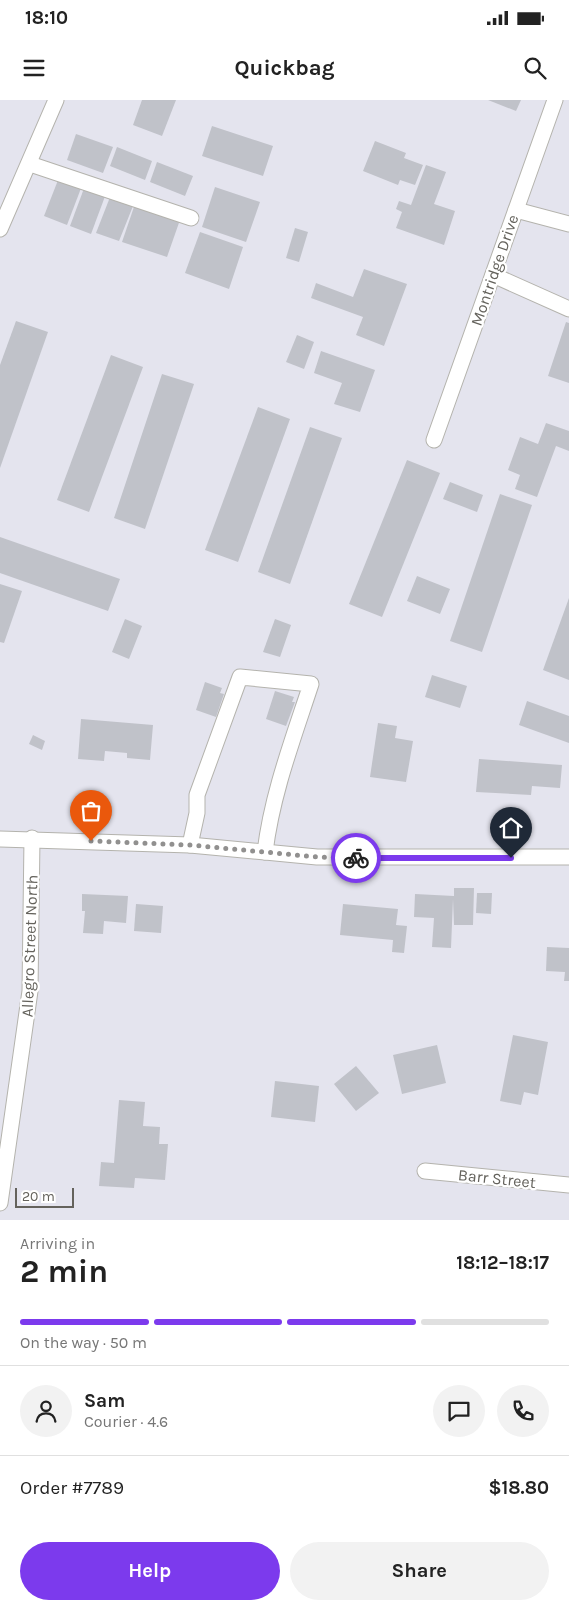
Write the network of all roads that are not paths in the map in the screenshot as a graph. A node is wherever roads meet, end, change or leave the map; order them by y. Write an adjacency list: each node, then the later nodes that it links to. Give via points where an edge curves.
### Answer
1 (56, 100): 3 (street)
2 (554, 100): 4 (street, Montridge Drive)
3 (30, 164): 5 (street); 7 (street)
4 (516, 210): 6 (street); 8 (street, Montridge Drive)
5 (191, 218)
6 (569, 224)
7 (0, 229)
8 (493, 275): 9 (street); 10 (street, Montridge Drive)
9 (569, 309)
10 (434, 440)
11 (0, 838): 12 (street)
12 (32, 838): 13 (street); 18 (street, Allegro Street North, via 30,991)
13 (190, 845): 14 (street); 14 (street, via 197,795 240,677 311,684 278,786 268,823)
14 (265, 852): 15 (street, via 395,859)
15 (569, 857)
16 (425, 1171): 17 (street, Barr Street)
17 (569, 1185)
18 (0, 1203)

